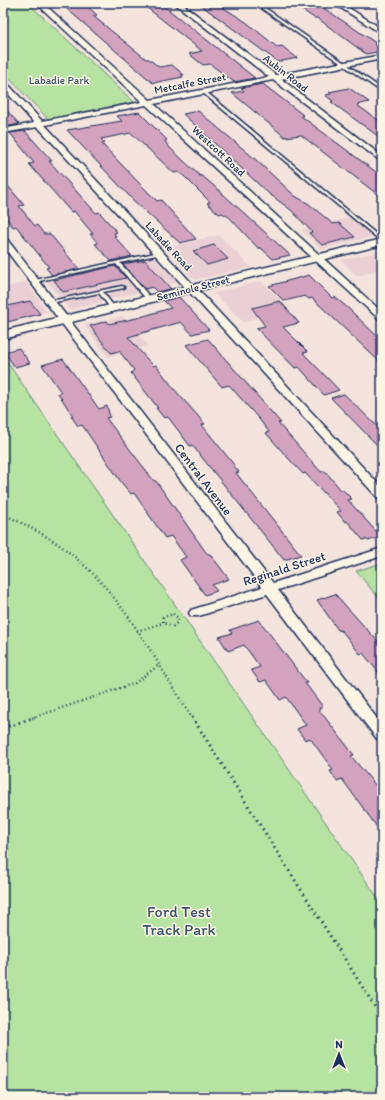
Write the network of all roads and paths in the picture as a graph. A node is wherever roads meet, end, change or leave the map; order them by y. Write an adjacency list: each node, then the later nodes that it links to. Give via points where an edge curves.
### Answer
1 (39, 3): 12 (street, Westcott Road)
2 (177, 3): 8 (street, Aubin Road)
3 (256, 3): 7 (lane)
4 (336, 3): 5 (street)
5 (382, 32)
6 (382, 57): 7 (street, Metcalfe Street)
7 (344, 64): 8 (street, Metcalfe Street); 10 (lane)
8 (274, 78): 11 (street, Metcalfe Street); 15 (street, Aubin Road)
9 (3, 84): 13 (street, Labadie Road)
10 (382, 91)
11 (204, 92): 12 (street, Metcalfe Street); 17 (lane)
12 (148, 103): 13 (street, Metcalfe Street); 19 (street, Westcott Road)
13 (39, 124): 14 (street, Metcalfe Street); 18 (street, Labadie Road)
14 (3, 131)
15 (382, 160)
16 (3, 240): 21 (street, Central Avenue)
17 (382, 242): 19 (street, Seminole Street)
18 (158, 253): 20 (lane); 23 (street, Labadie Road)
19 (317, 258): 23 (street, Seminole Street); 28 (street, Westcott Road)
20 (117, 263): 21 (lane); 25 (lane)
21 (35, 281): 26 (street, Central Avenue)
22 (122, 287): 24 (lane)
23 (192, 289): 25 (street, Seminole Street); 31 (street, Labadie Road)
24 (100, 292): 26 (lane); 27 (lane)
25 (149, 299): 27 (street, Seminole Street)
26 (51, 302): 29 (street, Central Avenue)
27 (113, 308): 29 (street, Seminole Street)
28 (382, 317)
29 (65, 320): 30 (street, Seminole Street); 34 (street, Central Avenue)
30 (3, 335)
31 (382, 495)
32 (3, 514): 37 (path, via 34,529 70,553 100,582)
33 (382, 552): 34 (street, Reginald Street)
34 (270, 588): 35 (street, Reginald Street); 40 (street, Central Avenue)
35 (196, 613)
36 (163, 623): 36 (path, via 163,617 168,614 178,618 173,626); 37 (path)
37 (137, 631): 38 (path)
38 (158, 665): 39 (path, via 135,683); 41 (path)
39 (3, 728)
40 (382, 735)
41 (382, 1018)

